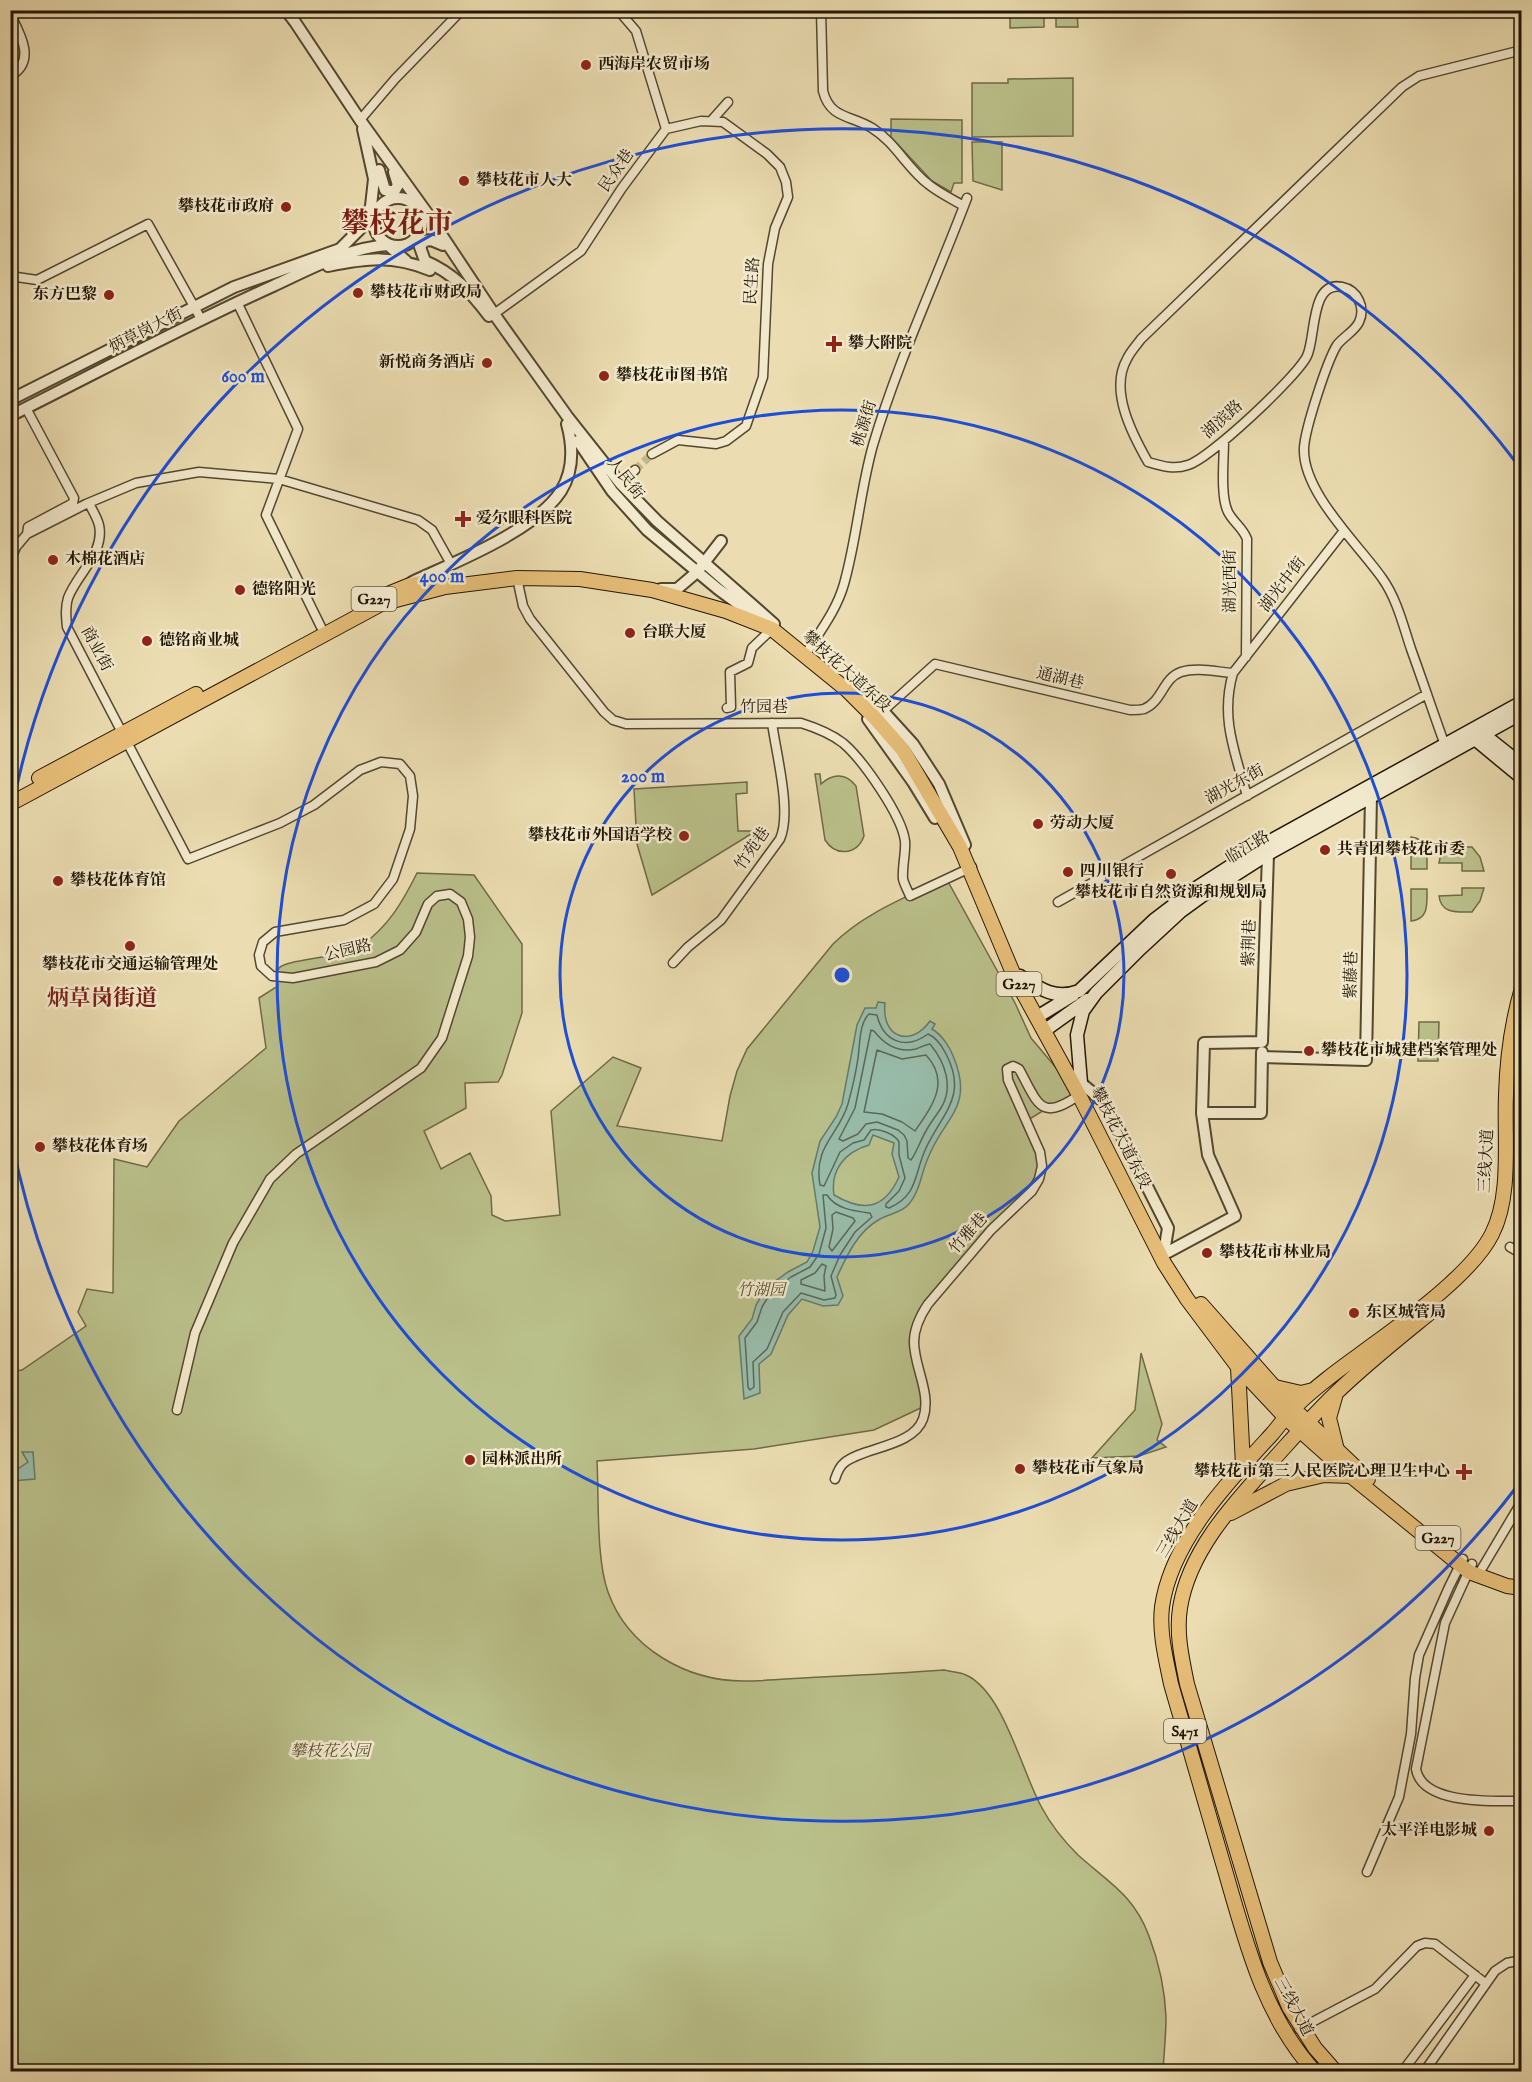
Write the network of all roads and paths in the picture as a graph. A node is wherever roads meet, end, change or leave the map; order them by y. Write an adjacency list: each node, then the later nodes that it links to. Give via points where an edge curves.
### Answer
1 (286, 10): 10 (street)
2 (462, 10): 10 (street)
3 (618, 10): 13 (street, via 636,31)
4 (821, 10): 12 (street, 桃源街, via 826,102 834,111)
5 (10, 14): 7 (street, via 24,42 25,59)
6 (1521, 50): 35 (street, 湖滨路, via 1419,76 1402,87 1141,339 1126,360 1120,379 1132,435 1148,462 1169,468 1187,466 1203,459)
7 (10, 76)
8 (728, 102): 11 (street)
9 (862, 112): 12 (street)
10 (360, 120): 14 (street); 15 (street)
11 (712, 120): 13 (street); 36 (street, 民生路, via 723,122 767,154 780,167 786,182 788,197 775,228 768,264 763,377 746,426 726,441 716,444 678,440)
12 (858, 121): 54 (street, 桃源街, via 882,135 927,184 966,202 887,402 862,493 844,584 834,610)
13 (666, 129): 29 (street, 民众巷, via 581,251)
14 (367, 142): 16 (street, via 382,185 390,193 398,185); 17 (street)
15 (381, 149): 16 (street); 29 (street)
16 (391, 165): 18 (street)
17 (374, 179): 19 (street); 20 (street)
18 (417, 208): 19 (street, via 398,198); 21 (street, via 422,222 418,237 404,246); 22 (street)
19 (377, 210): 20 (street); 21 (street, via 374,228)
20 (365, 224): 24 (street, via 340,249)
21 (388, 245): 23 (street); 24 (street, via 346,253)
22 (443, 245): 26 (street, via 424,241 420,247 423,258); 29 (street)
23 (406, 261): 24 (street, via 349,261); 26 (street)
24 (296, 270): 27 (street, 炳草岗大街); 28 (street, 炳草岗大街, via 234,287)
25 (10, 276): 28 (street, via 37,280 148,224)
26 (464, 288): 29 (street)
27 (237, 302): 30 (street, 炳草岗大街); 38 (street, via 298,429)
28 (194, 307): 30 (street); 31 (street, 炳草岗大街)
29 (491, 315): 34 (street, 人民街); 39 (street, 人民街)
30 (201, 320): 32 (street, 炳草岗大街)
31 (16, 398)
32 (26, 408): 33 (street, 炳草岗大街); 42 (street, via 74,498 73,503 28,527)
33 (10, 416)
34 (567, 423): 45 (street, via 571,462 561,490 550,504 524,525); 46 (street, 人民街, via 612,491 647,530)
35 (1224, 441): 41 (street, 湖滨路, via 1297,372 1308,356 1320,298 1337,286 1349,289 1358,297 1359,323 1330,358 1304,449 1306,469); 55 (street, 湖光西街, via 1226,510 1247,539)
36 (651, 454)
37 (635, 470): 39 (street)
38 (279, 479): 40 (street, via 199,472 136,483); 45 (street, via 418,520 432,530); 53 (street, via 266,515)
39 (620, 483): 46 (street, 人民街)
40 (89, 503): 42 (street); 65 (street, 商业街, via 99,525 99,538 68,598 67,627)
41 (1343, 532): 55 (street, 湖光中街); 58 (street, 湖滨路, via 1382,578 1396,602)
42 (27, 534): 44 (street)
43 (722, 542): 46 (street)
44 (10, 561)
45 (451, 564): 50 (street)
46 (700, 567): 48 (street); 51 (street, 人民街); 52 (street, 人民街)
47 (517, 578): 49 (main road, G227, via 580,579); 63 (street, 竹园巷, via 530,619 613,720 626,724); 65 (main road, G227, via 446,587 381,604)
48 (676, 589): 49 (street); 50 (main road, G227, via 615,576 546,569 477,574 410,585); 51 (main road, G227)
49 (652, 590): 52 (main road, G227)
50 (376, 598): 53 (main road, G227)
51 (754, 616): 52 (main road, G227)
52 (773, 626): 54 (main road, 攀枝花大道东段 / G227); 57 (main road, 攀枝花大道东段 / G227); 60 (street, via 752,648 748,663 730,672 731,707)
53 (321, 627): 65 (main road, G227)
54 (807, 652): 57 (main road, 攀枝花大道东段 / G227)
55 (1246, 657): 56 (street, 湖光中街)
56 (1233, 673): 61 (street, 通湖巷, via 1179,672 1145,709 1130,710 935,664); 71 (street, via 1227,710)
57 (848, 688): 61 (street, G227); 73 (main road, 攀枝花大道东段 / G227, via 903,750)
58 (1427, 694): 66 (street, 湖滨路); 71 (street, 湖光东街)
59 (1521, 702): 64 (main road, 临江路)
60 (727, 708)
61 (884, 711): 73 (street, G227, via 914,744 939,784)
62 (1521, 713): 64 (main road, 临江路)
63 (771, 723): 75 (street, 竹园巷, via 801,723 824,730 844,744 862,765 902,827 903,880 910,896); 77 (street, 竹苑巷, via 785,829 721,920)
64 (1475, 733): 66 (main road, 临江路); 67 (main road); 68 (main road)
65 (125, 737): 70 (main road, G227); 72 (main road, G227); 98 (street, 公园路, via 188,859 280,823 314,805 360,770 381,762 400,764 410,776 410,829 393,879 374,904 344,920 275,932 263,942 260,955 261,966 272,976 293,978 375,962 400,950 416,932 428,904 437,896 450,894 461,902 470,937 468,956 442,1038 421,1068 296,1154 270,1179 233,1243 195,1333)
66 (1446, 749): 69 (main road, 临江路)
67 (1521, 765)
68 (1521, 778)
69 (1369, 792): 74 (main road, 临江路); 86 (street, 紫藤巷, via 1366,1060)
70 (10, 794)
71 (1247, 796): 76 (street, 湖光东街)
72 (10, 804)
73 (962, 846): 75 (main road, 攀枝花大道东段 / G227)
74 (1266, 850): 80 (main road, 临江路, via 1174,903); 81 (main road, 临江路, via 1180,912); 85 (street, 紫荆巷)
75 (970, 868): 78 (main road, 攀枝花大道东段 / G227); 82 (main road, 攀枝花大道东段 / G227, via 1015,978)
76 (1058, 902)
77 (674, 963)
78 (1020, 976): 80 (main road, via 1050,994 1070,995); 82 (main road, 攀枝花大道东段 / G227)
79 (1521, 988): 89 (main road, 三线大道, via 1508,1064)
80 (1079, 991): 82 (main road, 临江路)
81 (1096, 993): 83 (main road); 87 (main road, 临江路, via 1078,1023)
82 (1039, 1016): 83 (main road, 攀枝花大道东段 / G227)
83 (1047, 1029): 87 (main road, 攀枝花大道东段 / G227)
84 (1521, 1031): 89 (main road, 三线大道)
85 (1262, 1042): 86 (street, 紫荆巷); 88 (street, via 1204,1043)
86 (1262, 1057): 88 (street, 紫荆巷, via 1261,1113)
87 (1082, 1090): 91 (main road, 攀枝花大道东段 / G227); 94 (main road, 攀枝花大道东段 / G227, via 1164,1263); 104 (street, 竹雅巷, via 1046,1109 1039,1105 1018,1069 1013,1066 1007,1070 1040,1152 1039,1179 1032,1191 984,1238 921,1316 914,1344 924,1391 923,1420 901,1440 845,1462)
88 (1202, 1113): 91 (street, via 1208,1155 1235,1216)
89 (1510, 1136): 93 (main road, 三线大道, via 1500,1215 1492,1234 1482,1251)
90 (1510, 1247): 92 (street)
91 (1167, 1249): 95 (main road, 攀枝花大道东段 / G227, via 1195,1296)
92 (1521, 1254)
93 (1395, 1335): 96 (main road, 三线大道); 97 (main road, 三线大道)
94 (1238, 1367): 99 (main road, 攀枝花大道东段 / G227); 102 (main road)
95 (1275, 1387): 96 (main road, via 1300,1393); 99 (main road, 攀枝花大道东段 / G227)
96 (1313, 1390): 99 (main road, 三线大道)
97 (1336, 1393): 100 (main road, 三线大道); 101 (main road, via 1329,1418)
98 (177, 1410)
99 (1290, 1413): 100 (main road, 攀枝花大道东段 / G227); 102 (main road, 三线大道 / S471)
100 (1304, 1426): 101 (main road, 攀枝花大道东段 / G227); 103 (main road, 攀枝花大道东段 / G227); 106 (main road, 三线大道 / S471)
101 (1336, 1449): 107 (main road, 攀枝花大道东段 / G227)
102 (1243, 1465): 116 (main road, 三线大道 / S471, via 1185,1542 1171,1573 1162,1608 1163,1642 1171,1684 1254,1966 1274,2013)
103 (1351, 1476): 106 (main road, via 1324,1475 1286,1484); 107 (main road, 攀枝花大道东段 / G227)
104 (835, 1479)
105 (1521, 1501): 107 (street)
106 (1224, 1517): 115 (main road, 三线大道 / S471, via 1187,1578 1178,1641 1187,1684 1270,1962)
107 (1469, 1566): 108 (main road, 攀枝花大道东段 / G227); 109 (main road, 攀枝花大道东段 / G227, via 1508,1586); 110 (street, via 1445,1623 1416,1768 1421,1783 1448,1796); 111 (street, via 1434,1620 1419,1655 1411,1734 1399,1797)
108 (1521, 1581)
109 (1521, 1588)
110 (1521, 1801)
111 (1367, 1872)
112 (1521, 1960): 114 (street, via 1507,1963)
113 (1475, 1975): 114 (street); 115 (street, via 1435,1944 1425,1943 1417,1946 1375,1989); 119 (street)
114 (1485, 1983): 120 (street)
115 (1302, 2027): 116 (street); 118 (main road, 三线大道 / S471)
116 (1289, 2036): 117 (main road, 三线大道 / S471)
117 (1315, 2072)
118 (1336, 2072)
119 (1402, 2072)
120 (1424, 2072)

